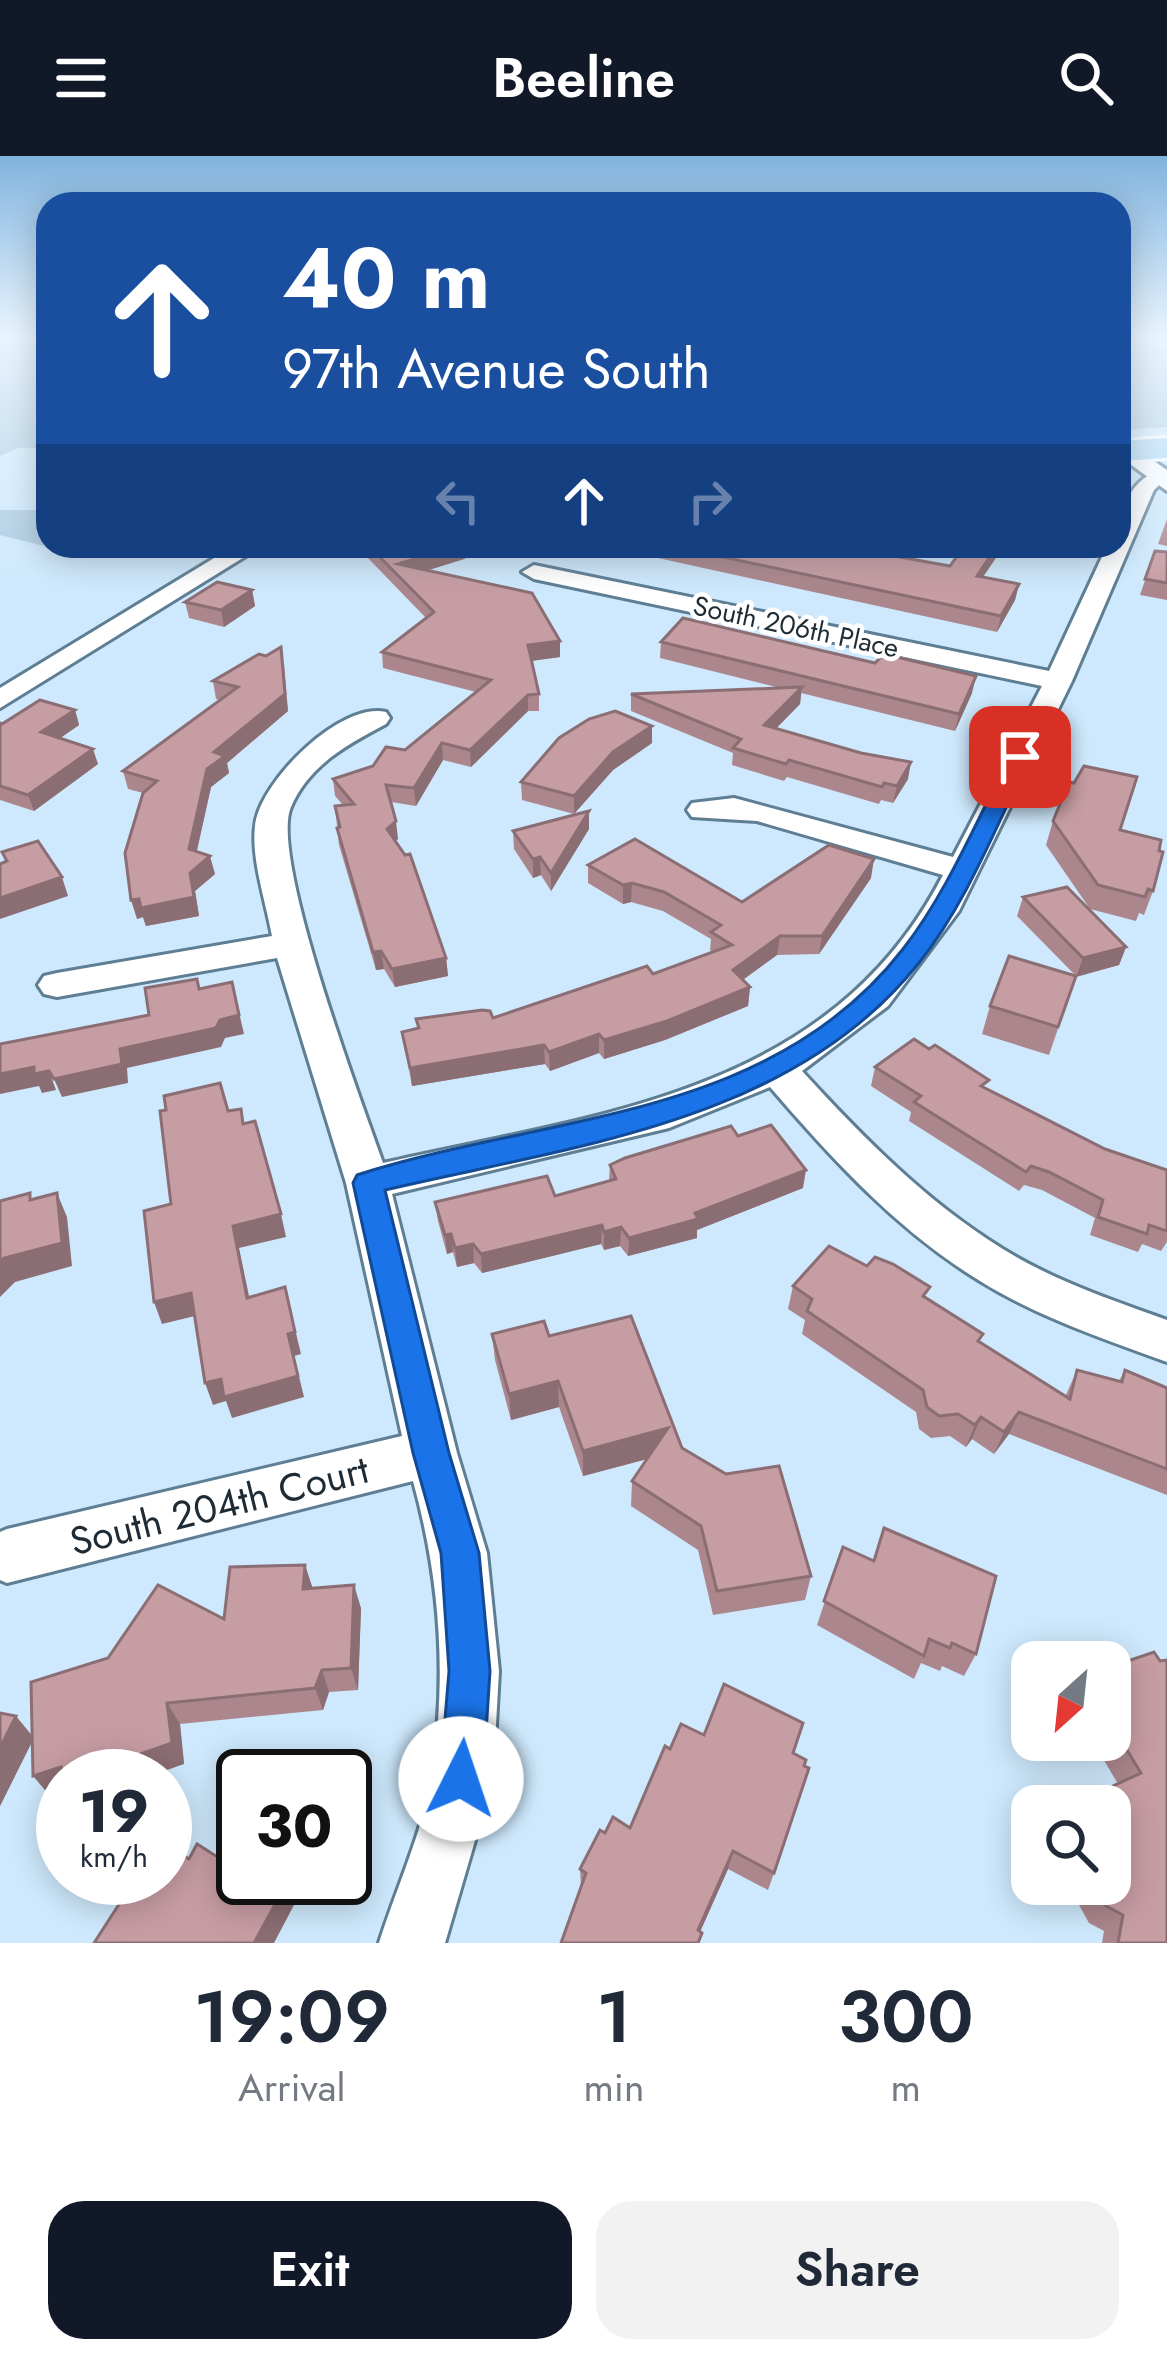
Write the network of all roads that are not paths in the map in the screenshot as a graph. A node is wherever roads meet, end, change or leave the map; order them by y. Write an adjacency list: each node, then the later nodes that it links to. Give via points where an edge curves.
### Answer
1 (1131, 454): 2 (main road)
2 (1163, 470): 5 (street, via 1144,487 1135,552)
3 (231, 558): 6 (street)
4 (534, 572): 5 (street, South 206th Place)
5 (1058, 681): 9 (street)
6 (0, 700)
7 (376, 718): 10 (street, via 316,752 274,809 270,830)
8 (703, 810): 9 (street, via 763,813)
9 (963, 870): 12 (street, via 911,956 874,998)
10 (291, 944): 11 (street); 13 (street)
11 (56, 985)
12 (776, 1069): 13 (street, via 669,1113); 14 (street, via 863,1166 953,1240 1061,1300)
13 (368, 1183): 15 (street)
14 (1167, 1341)
15 (431, 1453): 16 (street, South 204th Court); 17 (street, via 460,1553 470,1671 461,1779)
16 (7, 1556)
17 (412, 1943)

